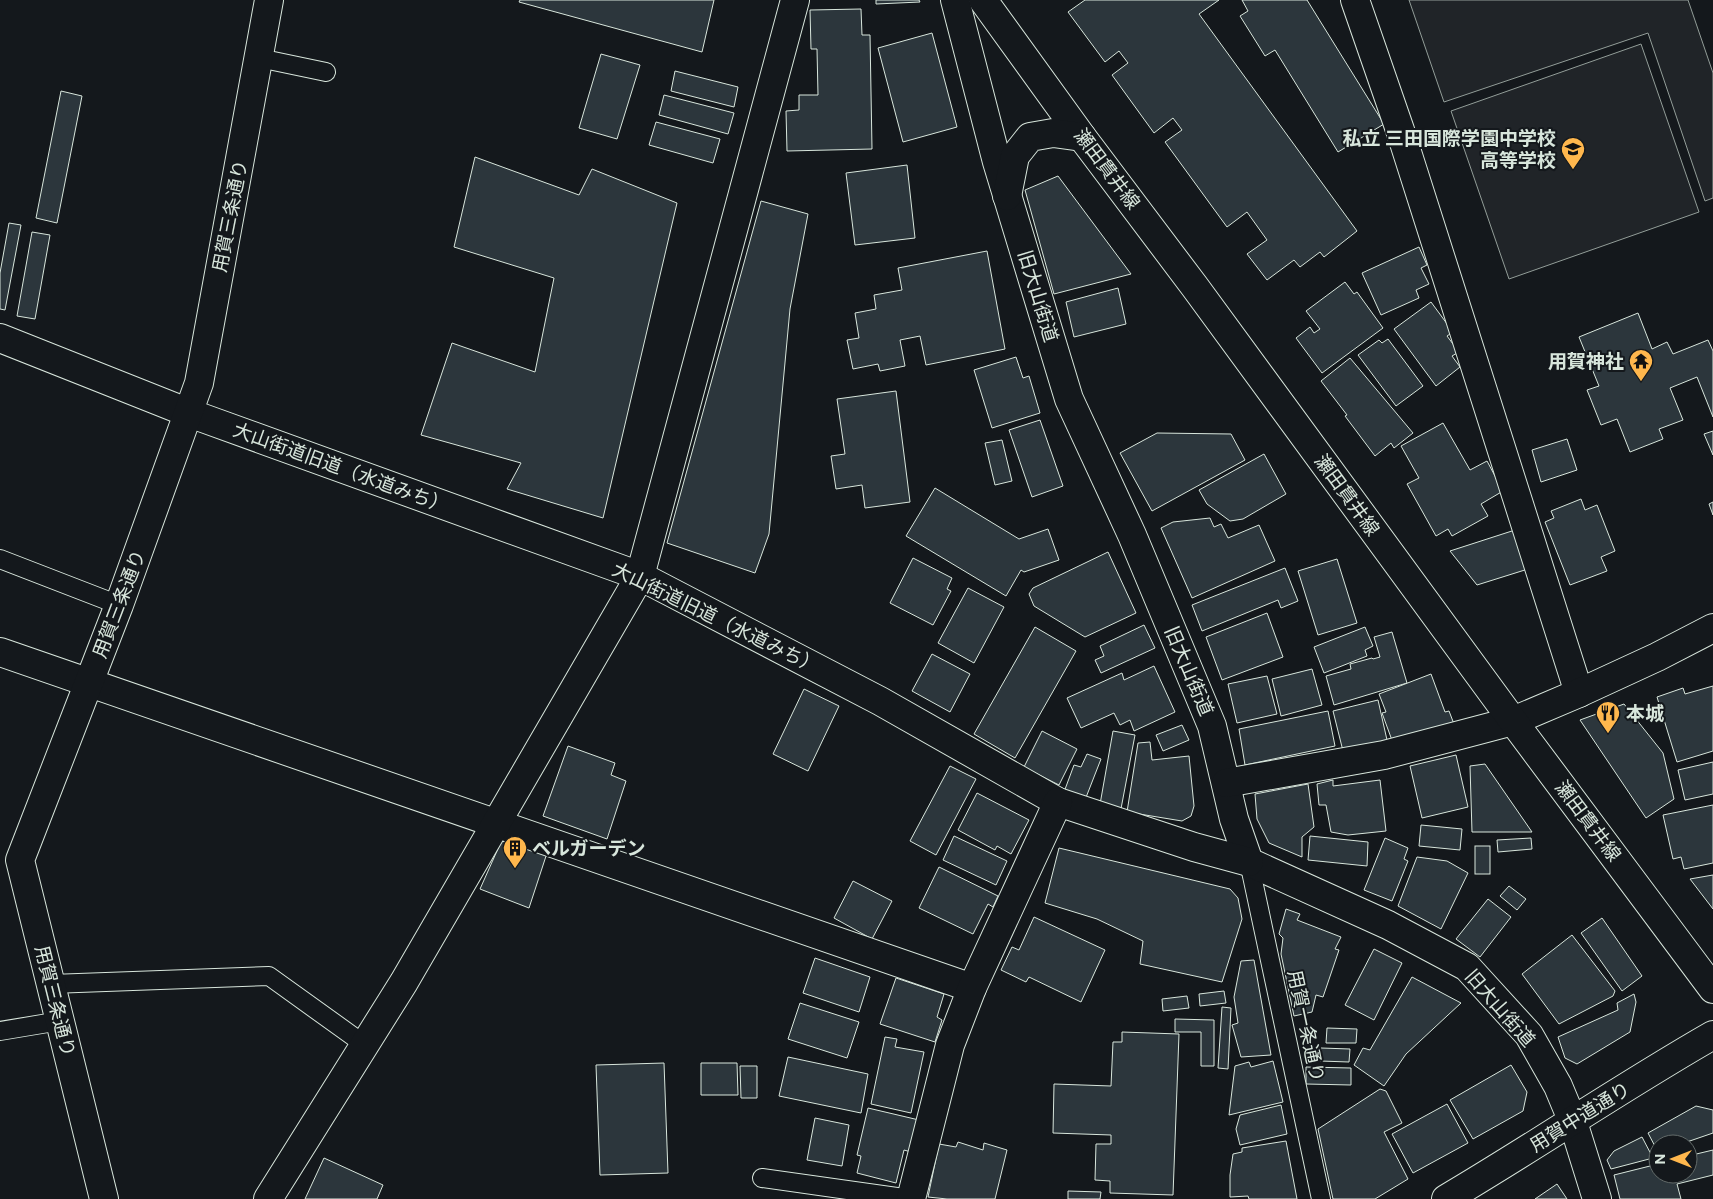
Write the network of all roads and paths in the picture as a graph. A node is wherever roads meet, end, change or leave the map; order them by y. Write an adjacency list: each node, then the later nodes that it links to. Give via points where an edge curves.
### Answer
1 (269, 0): 6 (street, 用賀三条通り)
2 (795, 0): 13 (street)
3 (955, 0): 9 (street, 旧大山街道)
4 (983, 0): 8 (street, 瀬田貫井線)
5 (1355, 0): 18 (street, via 1400,130)
6 (259, 58): 7 (lane); 11 (street, 用賀三条通り, via 199,383)
7 (326, 72)
8 (1082, 137): 9 (street, via 1053,133 1030,137 1015,156); 19 (street, 瀬田貫井線)
9 (1007, 196): 20 (street, 旧大山街道, via 1069,399 1132,535 1212,726)
10 (0, 338): 11 (street, 大山街道旧道（水道みち）)
11 (189, 413): 13 (street, 大山街道旧道（水道みち）); 14 (street, 用賀三条通り)
12 (0, 559): 14 (lane)
13 (640, 576): 21 (street, 大山街道旧道（水道みち）, via 880,701); 22 (street)
14 (119, 605): 17 (street, 用賀三条通り)
15 (1713, 628): 18 (street)
16 (0, 652): 17 (street)
17 (88, 683): 22 (street); 24 (street, 用賀三条通り, via 20,860)
18 (1579, 693): 19 (street)
19 (1513, 721): 20 (street, via 1384,756); 26 (street, 瀬田貫井線)
20 (1226, 783): 23 (street, 旧大山街道, via 1234,819)
21 (1058, 802): 23 (street, 大山街道旧道（水道みち）); 25 (street)
22 (496, 823): 25 (street); 30 (street)
23 (1250, 862): 31 (street, 旧大山街道, via 1388,925 1467,967 1528,1035 1558,1086); 36 (lane, 用賀一条通り)
24 (51, 984): 27 (street, 用賀三条通り); 30 (lane, via 269,976)
25 (972, 988): 35 (street, via 950,1045)
26 (1713, 989)
27 (60, 1021): 28 (lane); 33 (street, 用賀三条通り)
28 (0, 1031)
29 (1713, 1035): 31 (street, 用賀中道通り)
30 (364, 1045): 34 (street)
31 (1573, 1122): 37 (street, 用賀中道通り); 38 (street, 旧大山街道)
32 (762, 1178): 35 (lane)
33 (104, 1199)
34 (268, 1199)
35 (911, 1199)
36 (1321, 1199)
37 (1446, 1199)
38 (1597, 1199)

